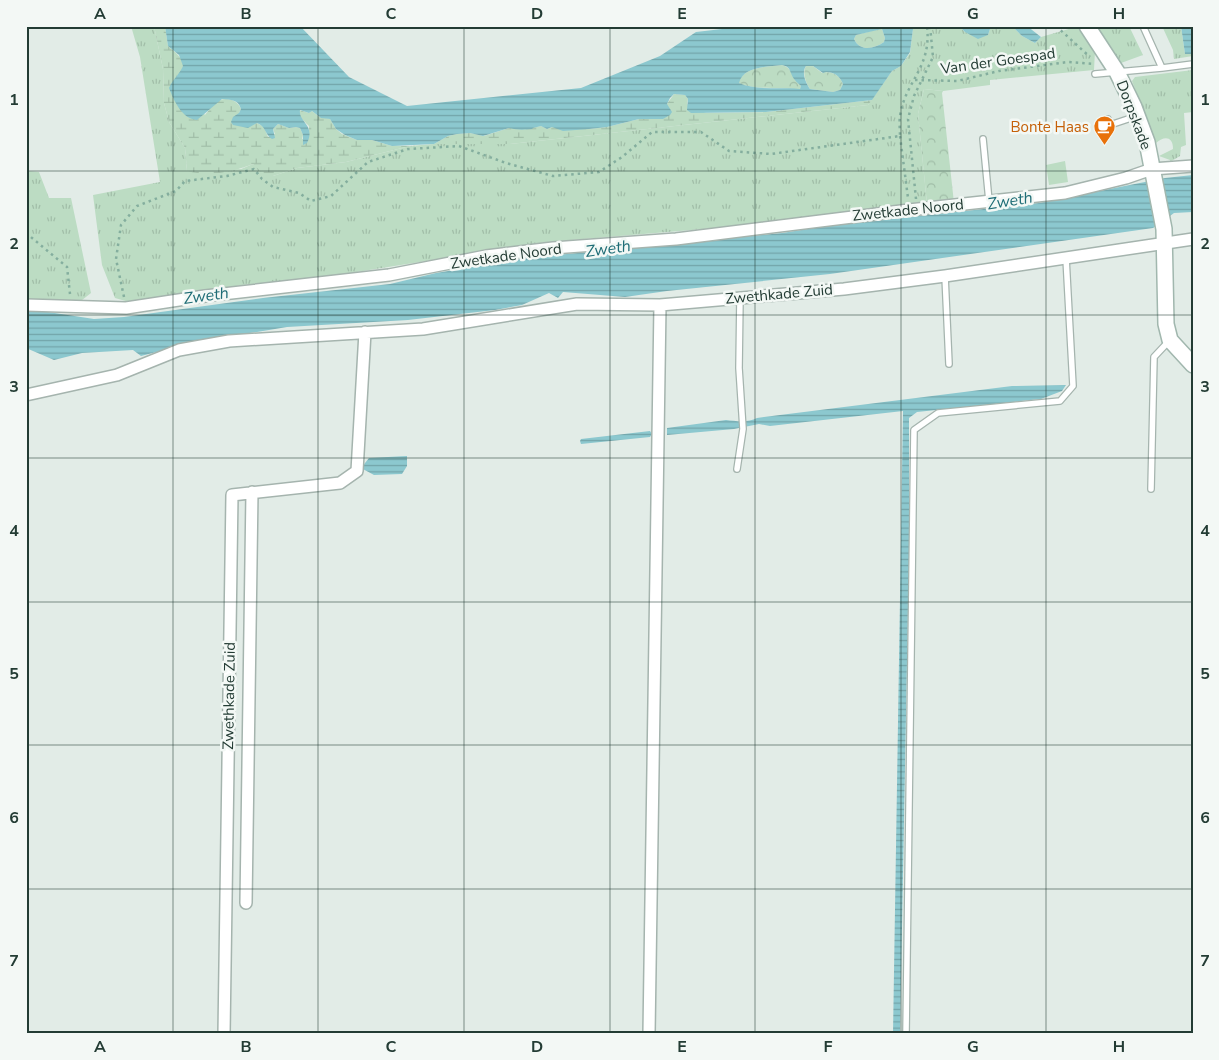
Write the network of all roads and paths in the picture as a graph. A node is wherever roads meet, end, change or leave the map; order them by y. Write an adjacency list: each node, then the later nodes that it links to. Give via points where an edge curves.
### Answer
1 (929, 26): 5 (path)
2 (1056, 26): 11 (path, Van der Goespad, via 1098,65 1068,62 999,71 957,81)
3 (1087, 26): 8 (street, Dorpskade)
4 (1143, 26): 7 (lane)
5 (930, 34): 10 (path, via 924,63); 11 (path, via 932,57)
6 (1193, 64): 7 (lane)
7 (1162, 68): 8 (lane)
8 (1117, 72): 9 (lane); 12 (street, Dorpskade)
9 (1095, 74)
10 (915, 80): 11 (path, Van der Goespad); 14 (path, via 906,94 900,116)
11 (921, 81): 19 (path, via 908,119)
12 (1137, 116): 13 (lane, via 1110,125); 17 (street, Dorpskade)
13 (1108, 119)
14 (900, 136): 19 (path); 29 (path, via 771,154 729,151 701,132 652,132 599,172 553,176 459,146 408,149 368,162 331,196 311,201 299,193 273,187 254,169 185,181 176,192 136,206 121,224 116,259)
15 (983, 139): 18 (lane)
16 (1193, 166): 17 (street, Zwetkade Noord)
17 (1153, 172): 18 (street, Zwetkade Noord, via 1065,193); 21 (street, Dorpskade)
18 (989, 201): 19 (street, Zwetkade Noord)
19 (913, 209): 29 (street, Zwetkade Noord, via 676,239 486,256 389,275)
20 (26, 233): 28 (path, via 67,267)
21 (1165, 236): 22 (street, Zwethkade Zuid); 23 (street, Zwethkade Zuid); 31 (street, Dorpskade, via 1166,324)
22 (1193, 239)
23 (1066, 258): 24 (street, Zwethkade Zuid); 41 (lane, via 1073,386 1060,400 938,413 914,430)
24 (944, 276): 25 (street, Zwethkade Zuid, via 844,289); 32 (lane)
25 (740, 297): 26 (street, Zwethkade Zuid); 35 (lane, via 739,368 743,429)
26 (660, 304): 30 (street, Zwethkade Zuid, via 577,304 423,329); 40 (street)
27 (26, 305): 28 (street, Zwetkade Noord)
28 (72, 306): 29 (street, Zwetkade Noord)
29 (126, 308)
30 (365, 332): 34 (street, Zwethkade Zuid, via 229,341 179,350 116,374); 37 (street, Zwethkade Zuid, via 357,471 340,483)
31 (1170, 340): 33 (street); 36 (lane, via 1154,357)
32 (949, 364)
33 (1193, 365)
34 (26, 395)
35 (737, 469)
36 (1150, 489)
37 (252, 492): 38 (street, Zwethkade Zuid); 39 (street, Zwethkade Zuid, via 232,495)
38 (246, 903)
39 (224, 1034)
40 (649, 1034)
41 (906, 1034)

